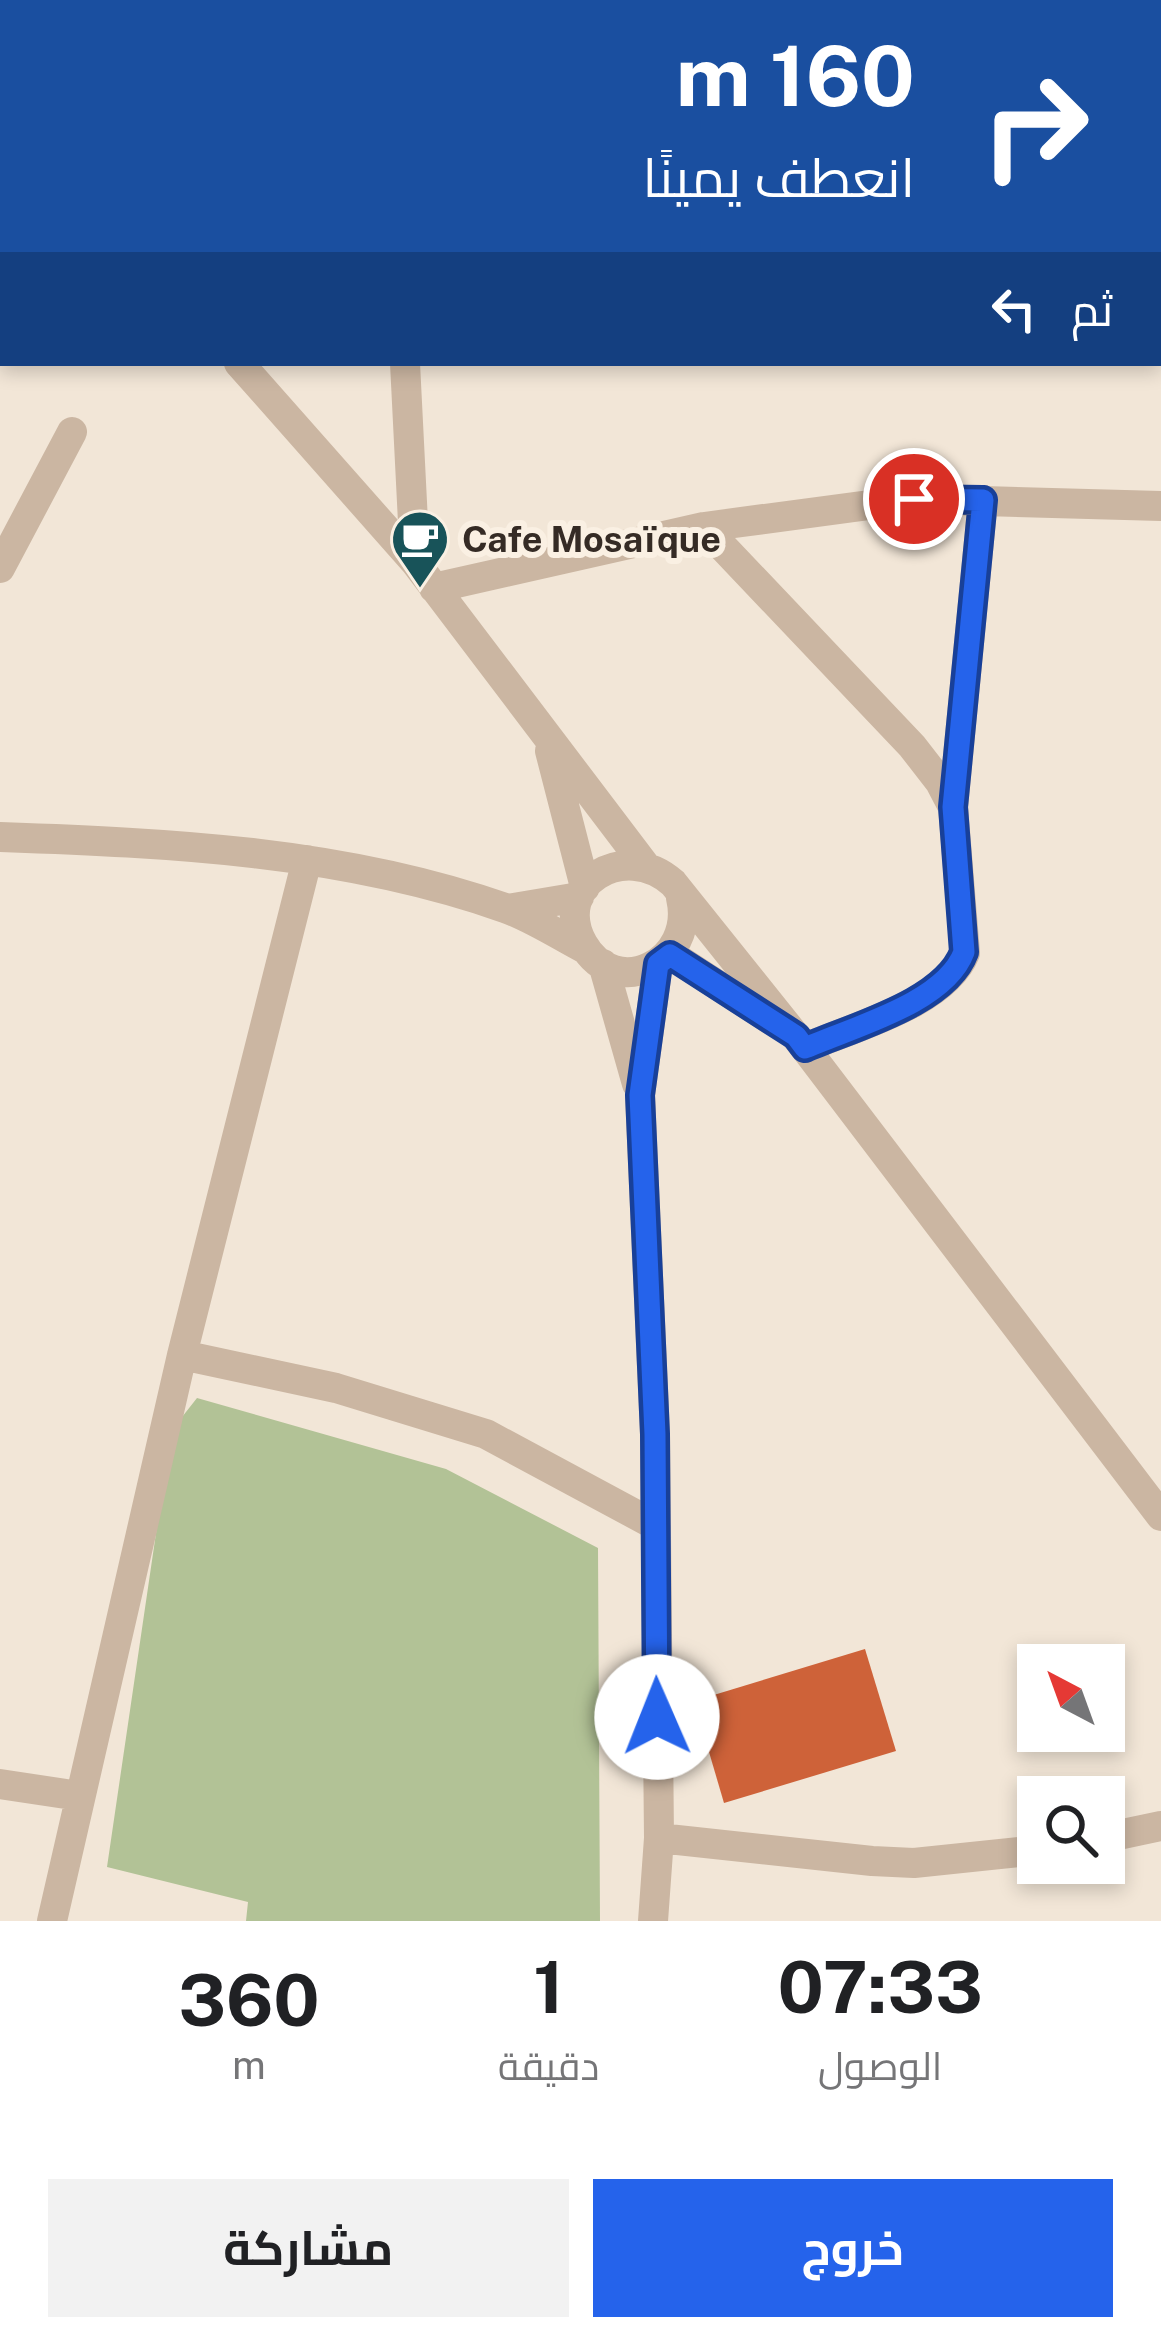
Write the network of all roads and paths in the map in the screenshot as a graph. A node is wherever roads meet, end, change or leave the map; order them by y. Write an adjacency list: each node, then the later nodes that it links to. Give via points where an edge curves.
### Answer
1 (242, 366): 7 (street)
2 (405, 366): 7 (street)
3 (72, 432): 8 (street)
4 (983, 500): 5 (street); 6 (street, via 914,499); 11 (street)
5 (1161, 506)
6 (704, 527): 9 (street); 11 (street, via 912,746)
7 (416, 562): 9 (street)
8 (0, 568)
9 (434, 588): 10 (street)
10 (547, 740): 14 (street); 15 (street)
11 (953, 807): 20 (street, via 959,967 925,996)
12 (0, 837): 13 (street, via 218,847)
13 (307, 860): 17 (street); 22 (street)
14 (644, 864): 15 (street, via 601,871); 16 (street)
15 (582, 892): 17 (street); 18 (street, via 576,915)
16 (681, 898): 19 (street, via 683,928); 20 (street)
17 (508, 908): 18 (street)
18 (595, 957): 19 (street, via 621,971); 21 (street)
19 (664, 959): 20 (street); 21 (street)
20 (800, 1042): 23 (street)
21 (640, 1095): 24 (street)
22 (182, 1355): 24 (street, via 335,1388 486,1433); 26 (street)
23 (1161, 1516)
24 (655, 1525): 29 (street)
25 (0, 1784): 26 (street)
26 (79, 1796): 31 (street)
27 (1161, 1826): 28 (street)
28 (1125, 1834)
29 (659, 1838): 30 (street, via 872,1862); 32 (street)
30 (1017, 1852)
31 (52, 1921)
32 (653, 1921)

